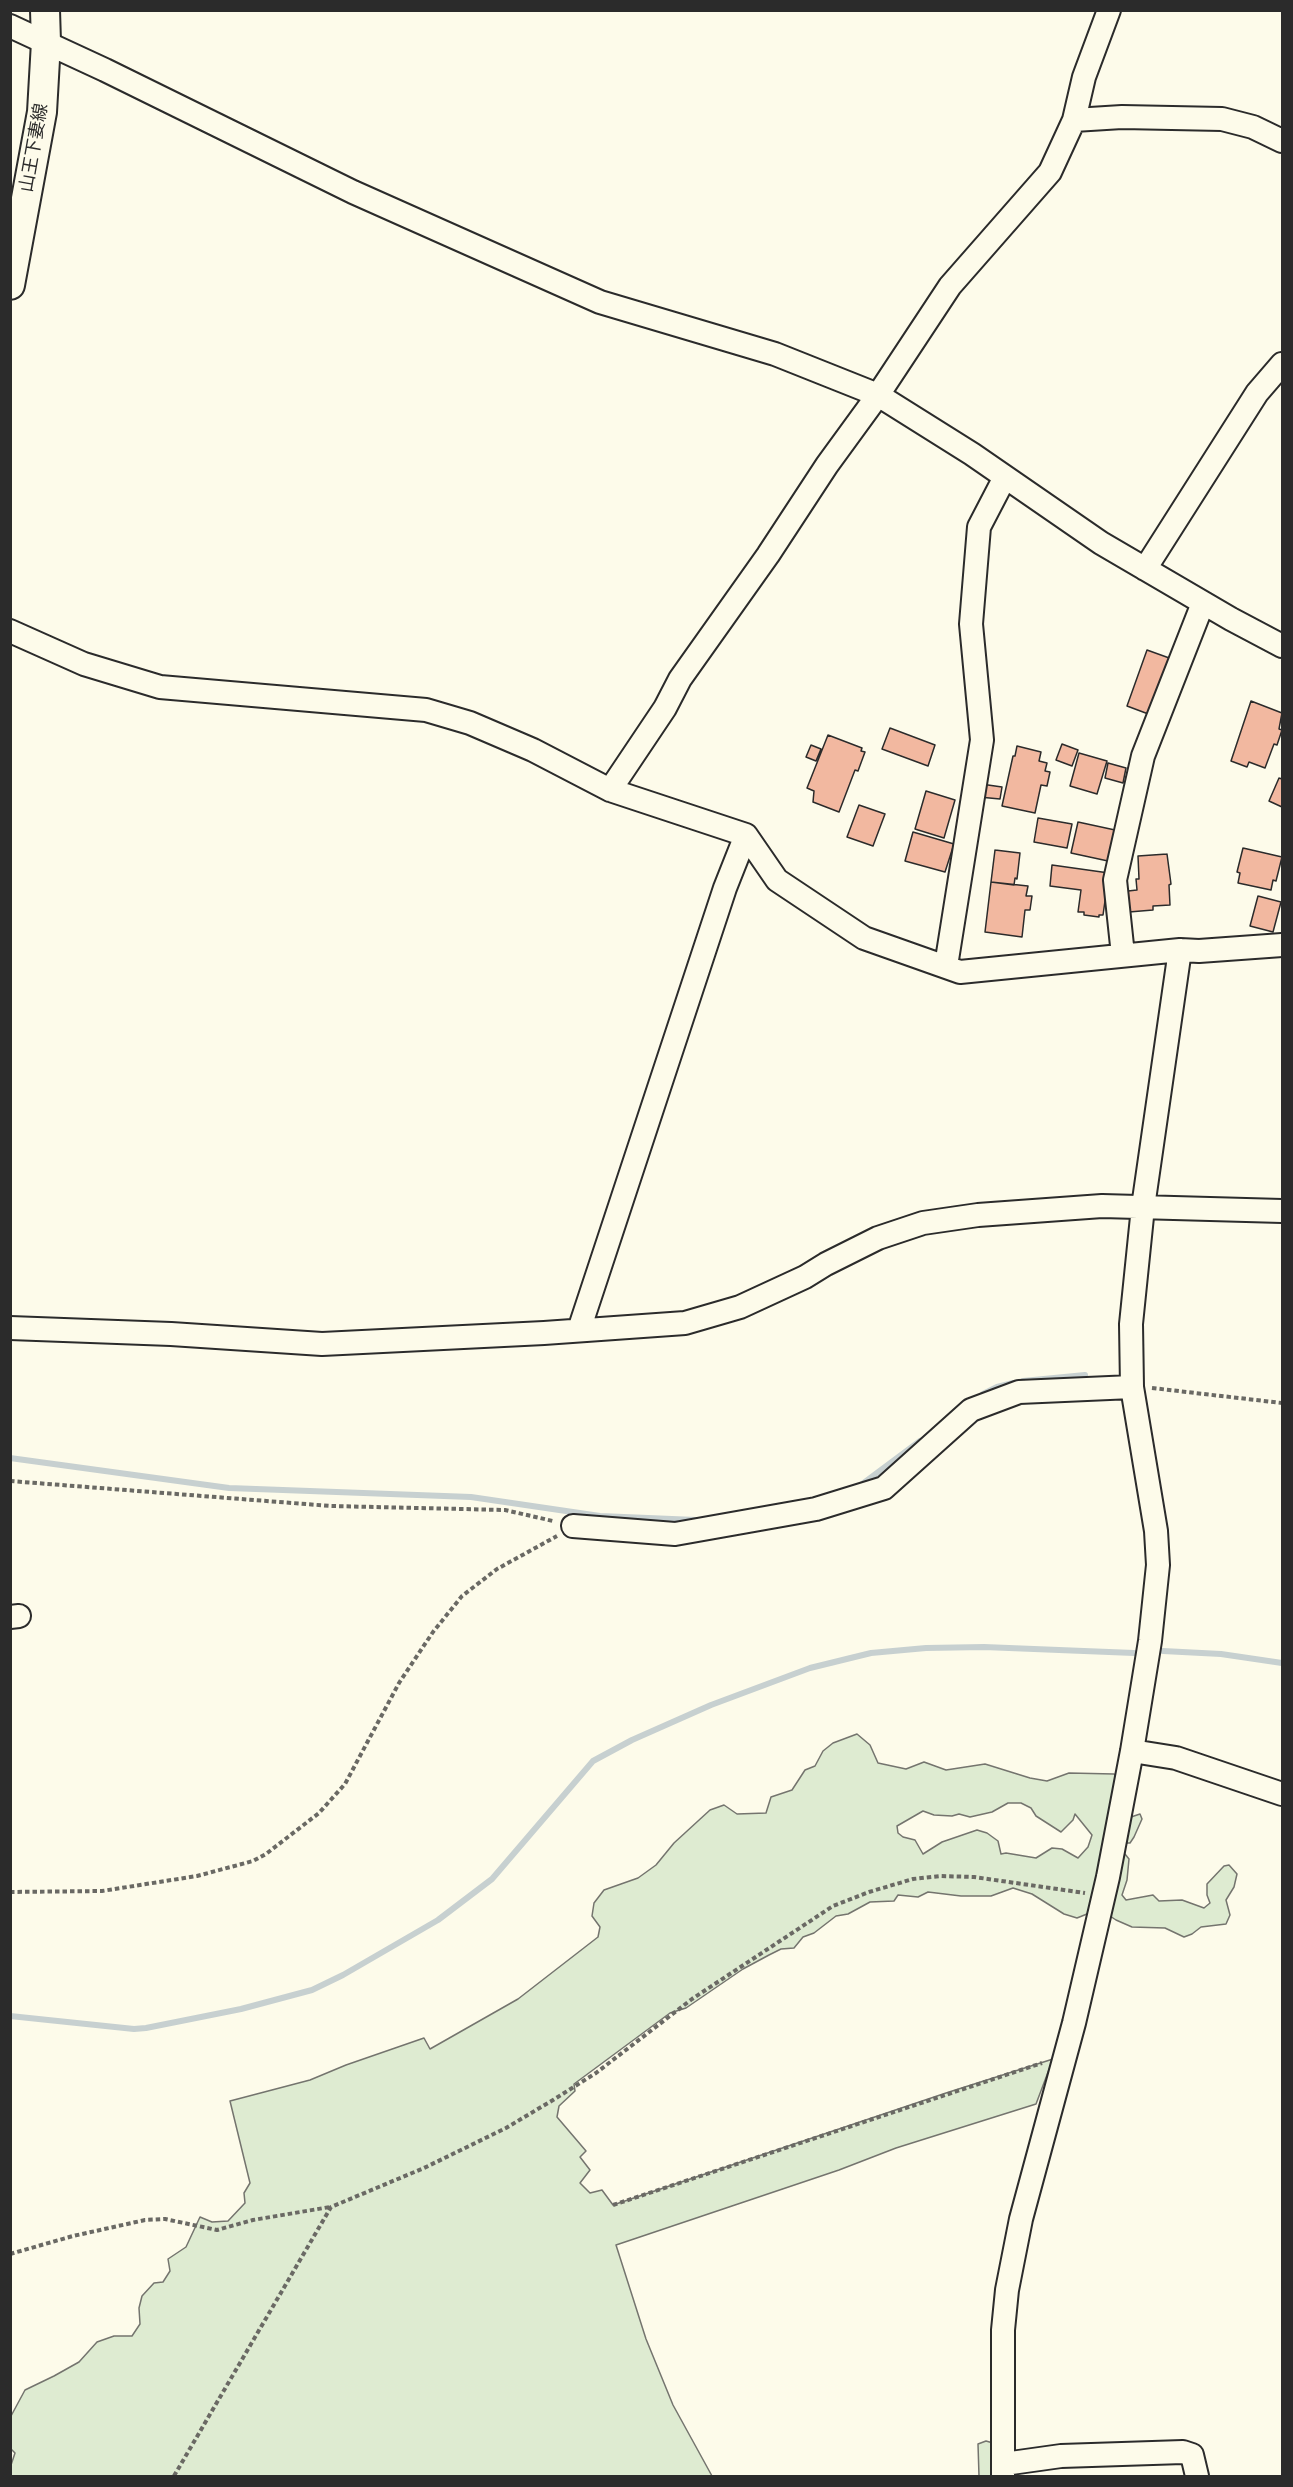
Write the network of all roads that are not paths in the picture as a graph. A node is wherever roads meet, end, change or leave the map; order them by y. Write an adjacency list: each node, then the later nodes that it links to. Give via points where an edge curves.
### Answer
1 (45, 10): 4 (main road, 山王下妻線)
2 (1109, 10): 5 (street, via 1087,68)
3 (10, 26): 4 (street)
4 (46, 42): 7 (main road, 山王下妻線, via 42,112); 9 (street, via 353,192 590,298 775,354)
5 (1074, 120): 6 (street, via 1222,119 1253,127); 9 (street, via 1050,172 950,286)
6 (1282, 141)
7 (10, 285)
8 (1282, 364): 11 (street, via 1257,393)
9 (878, 395): 10 (street); 15 (street, via 680,679)
10 (1005, 477): 11 (street, via 1101,543); 20 (street, via 979,527 971,624 982,740)
11 (1145, 568): 12 (street)
12 (1203, 603): 14 (street); 19 (street, via 1143,756 1115,880)
13 (10, 632): 15 (street, via 84,664 160,687 426,710 502,736)
14 (1282, 646)
15 (610, 790): 16 (street)
16 (746, 835): 20 (street, via 777,880 864,938); 24 (street, via 706,943)
17 (1282, 945): 18 (street)
18 (1180, 950): 19 (street); 21 (street)
19 (1123, 955): 20 (street, via 960,972)
20 (946, 966)
21 (1143, 1207): 22 (street); 24 (street, via 986,1214 923,1223 878,1238 740,1307 685,1323); 25 (street, via 1131,1324)
22 (1282, 1211)
23 (10, 1328): 24 (street, via 322,1344)
24 (579, 1330)
25 (1132, 1387): 26 (street, via 1019,1392 971,1410 884,1488 816,1509 675,1533); 27 (street, via 1158,1565)
26 (573, 1526)
27 (1132, 1751): 28 (street, via 1176,1758); 29 (street, via 1104,1895 1006,2290)
28 (1282, 1794)
29 (1003, 2470): 30 (street, via 1061,2456 1183,2452 1192,2455)
30 (1197, 2476)

